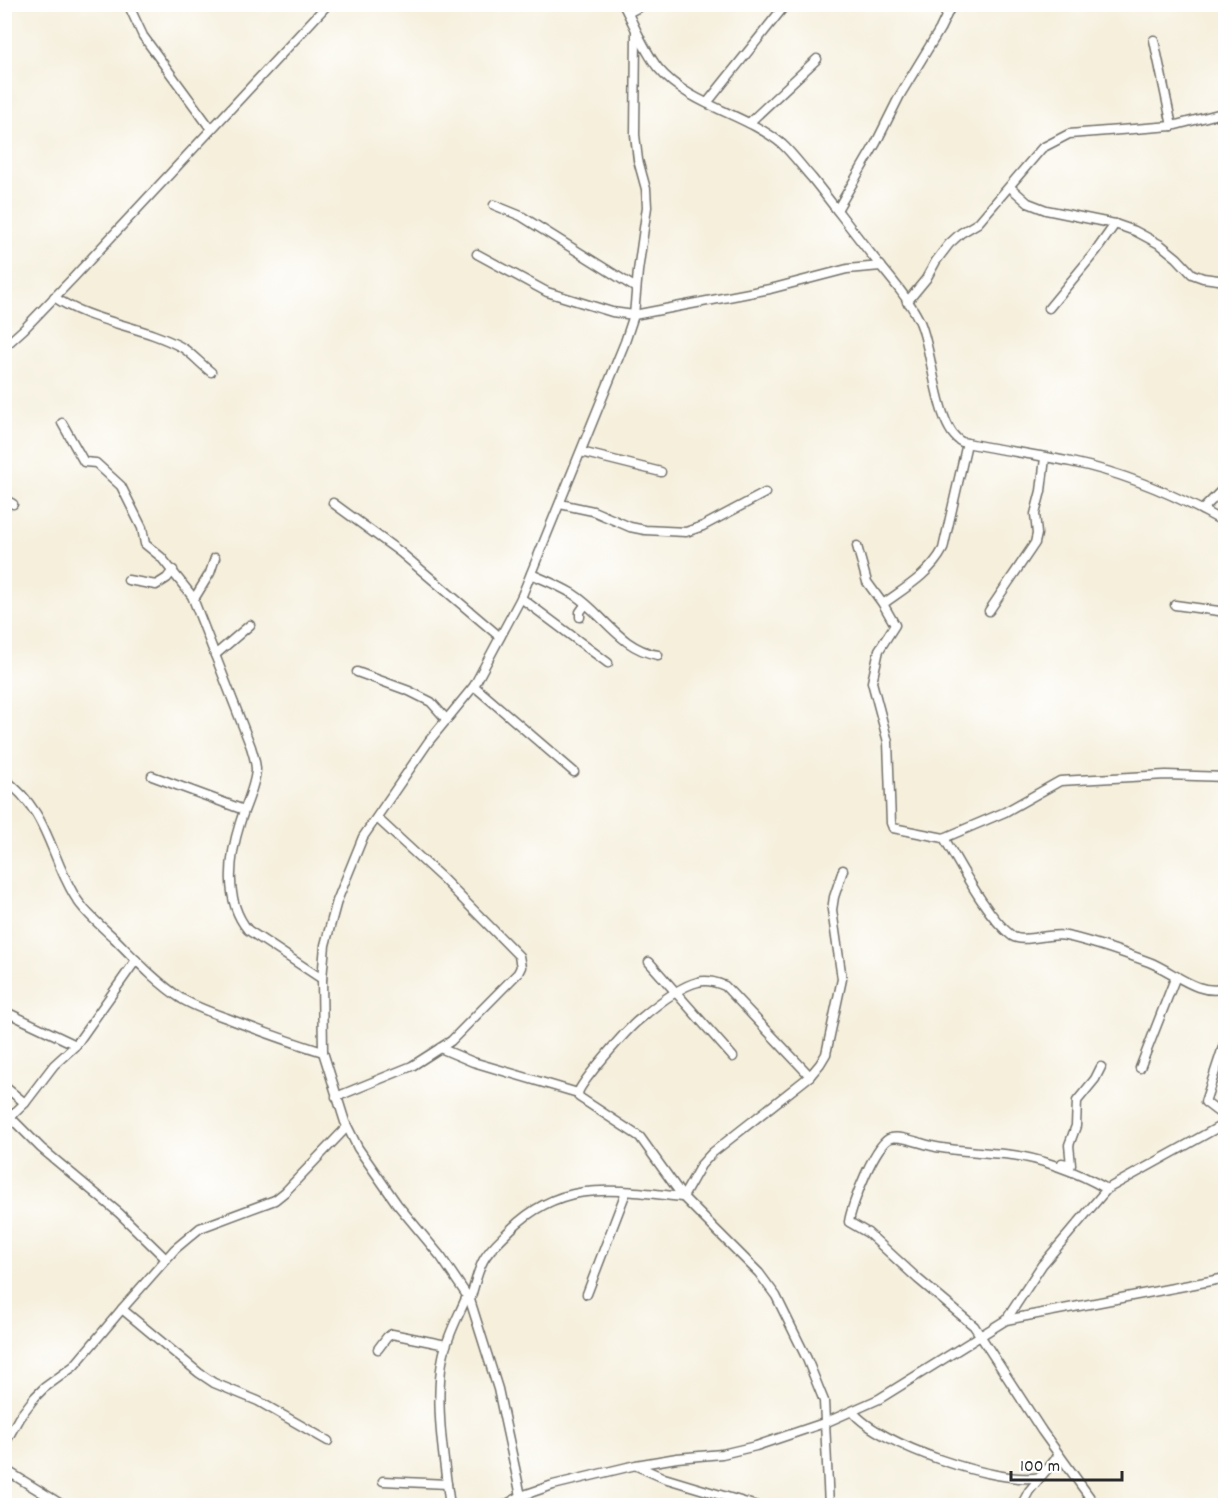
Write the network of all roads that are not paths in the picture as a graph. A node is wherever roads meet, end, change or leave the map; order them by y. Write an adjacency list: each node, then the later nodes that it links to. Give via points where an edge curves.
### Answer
1 (128, 4): 14 (street, via 143,36)
2 (328, 4): 14 (street)
3 (645, 4): 6 (street)
4 (786, 4): 10 (street)
5 (952, 4): 17 (street)
6 (626, 9): 7 (street)
7 (636, 32): 10 (street, via 668,78); 22 (street, via 634,135 647,207)
8 (1154, 40): 13 (street)
9 (818, 59): 12 (street)
10 (707, 102): 12 (street)
11 (1226, 112): 13 (street)
12 (749, 123): 17 (street, via 794,157)
13 (1172, 126): 15 (street, via 1069,134 1042,148)
14 (211, 129): 23 (street)
15 (1010, 187): 18 (street, via 1028,203 1046,210); 24 (street, via 978,223 949,244)
16 (494, 205): 22 (street, via 521,216)
17 (837, 210): 20 (street)
18 (1115, 224): 21 (street, via 1161,245 1192,274); 25 (street)
19 (477, 254): 26 (street, via 547,292)
20 (880, 266): 24 (street); 26 (street, via 847,269 770,289)
21 (1226, 281)
22 (636, 288): 26 (street)
23 (54, 297): 27 (street); 28 (street, via 75,310 126,324 182,348)
24 (907, 302): 30 (street, via 920,321 946,423 955,438)
25 (1049, 308)
26 (634, 315): 31 (street)
27 (4, 347)
28 (211, 372)
29 (62, 423): 44 (street, via 84,462 96,463 121,486 142,528 145,544)
30 (967, 443): 32 (street); 49 (street, via 937,561)
31 (581, 452): 33 (street); 39 (street)
32 (1046, 458): 40 (street, via 1111,473); 52 (street, via 1035,514 1035,543)
33 (661, 472)
34 (1226, 486): 40 (street)
35 (765, 493): 39 (street, via 686,532 630,527 593,511)
36 (4, 500): 38 (street)
37 (333, 503): 56 (street, via 400,552)
38 (14, 504)
39 (560, 504): 45 (street)
40 (1202, 510): 41 (street)
41 (1226, 523)
42 (857, 546): 49 (street, via 867,582)
43 (216, 558): 48 (street)
44 (172, 570): 46 (street, via 156,585); 48 (street)
45 (531, 574): 47 (street); 50 (street, via 574,595)
46 (128, 580)
47 (521, 597): 56 (street); 59 (street)
48 (194, 599): 57 (street)
49 (883, 604): 69 (street, via 895,625 879,650 872,682 888,742 892,826)
50 (585, 605): 54 (street); 58 (street, via 629,645)
51 (1175, 605): 53 (street)
52 (989, 611)
53 (1226, 612)
54 (580, 617)
55 (250, 626): 57 (street)
56 (500, 637): 61 (street)
57 (215, 654): 67 (street, via 255,763 255,777)
58 (658, 655)
59 (608, 663)
60 (357, 672): 62 (street, via 431,702)
61 (474, 686): 62 (street); 63 (street)
62 (447, 720): 68 (street)
63 (574, 772)
64 (152, 776): 67 (street)
65 (1226, 777): 69 (street, via 1166,775 1060,781 1005,812)
66 (4, 779): 71 (street, via 34,808 79,903)
67 (244, 810): 74 (street, via 233,854 231,884 240,920 248,930)
68 (377, 818): 74 (street, via 363,837 337,901 325,945); 81 (street, via 481,916 521,962 518,973)
69 (944, 838): 73 (street, via 988,909 1016,938 1069,936 1150,963)
70 (843, 870): 86 (street, via 832,910 842,979 826,1054)
71 (136, 960): 80 (street); 82 (street, via 196,1006)
72 (649, 962): 76 (street)
73 (1176, 976): 75 (street, via 1204,988); 85 (street)
74 (322, 979): 82 (street)
75 (1225, 988): 78 (street)
76 (675, 993): 83 (street); 86 (street, via 700,981 724,986); 88 (street, via 638,1020)
77 (4, 1011): 80 (street)
78 (1226, 1023)
79 (1226, 1038): 91 (street, via 1205,1102)
80 (76, 1045): 90 (street, via 54,1065)
81 (440, 1048): 88 (street, via 473,1062); 89 (street, via 412,1066)
82 (323, 1052): 89 (street)
83 (733, 1058)
84 (1101, 1067): 95 (street, via 1077,1101 1071,1165 1051,1160)
85 (1140, 1068)
86 (810, 1076): 98 (street, via 712,1153)
87 (4, 1086): 90 (street)
88 (578, 1093): 98 (street, via 640,1137)
89 (336, 1097): 94 (street)
90 (25, 1103): 92 (street)
91 (1226, 1118)
92 (7, 1120): 99 (street, via 119,1213)
93 (1226, 1124): 96 (street)
94 (347, 1127): 99 (street, via 285,1192 262,1205 200,1228); 102 (street, via 397,1204 441,1257)
95 (1051, 1165): 96 (street, via 1082,1175); 105 (street, via 1006,1154 939,1148 892,1137 884,1141 875,1156 853,1203 851,1224 868,1233)
96 (1107, 1189): 104 (street, via 1042,1265)
97 (626, 1192): 98 (street); 101 (street); 102 (street, via 564,1195 534,1210 489,1251)
98 (682, 1197): 109 (street, via 759,1272 776,1296 816,1377)
99 (166, 1259): 103 (street)
100 (1226, 1278): 104 (street)
101 (587, 1294)
102 (468, 1298): 106 (street); 118 (street, via 498,1389)
103 (122, 1309): 110 (street, via 214,1383 258,1401); 111 (street, via 74,1366 35,1397)
104 (1006, 1320): 105 (street)
105 (981, 1335): 108 (street); 112 (street)
106 (446, 1345): 107 (street, via 392,1334); 117 (street, via 440,1407)
107 (378, 1349)
108 (853, 1412): 109 (street); 115 (street, via 893,1441 968,1468 1014,1478)
109 (827, 1422): 113 (street, via 722,1454); 123 (street)
110 (328, 1441)
111 (4, 1445)
112 (1059, 1455): 115 (street); 125 (street)
113 (636, 1465): 118 (street); 122 (street, via 664,1478)
114 (4, 1469): 120 (street)
115 (1040, 1477): 124 (street)
116 (383, 1481): 117 (street)
117 (447, 1484): 121 (street)
118 (521, 1496): 119 (street)
119 (510, 1504)
120 (64, 1506)
121 (450, 1506)
122 (757, 1506)
123 (829, 1506)
124 (1021, 1506)
125 (1096, 1506)

